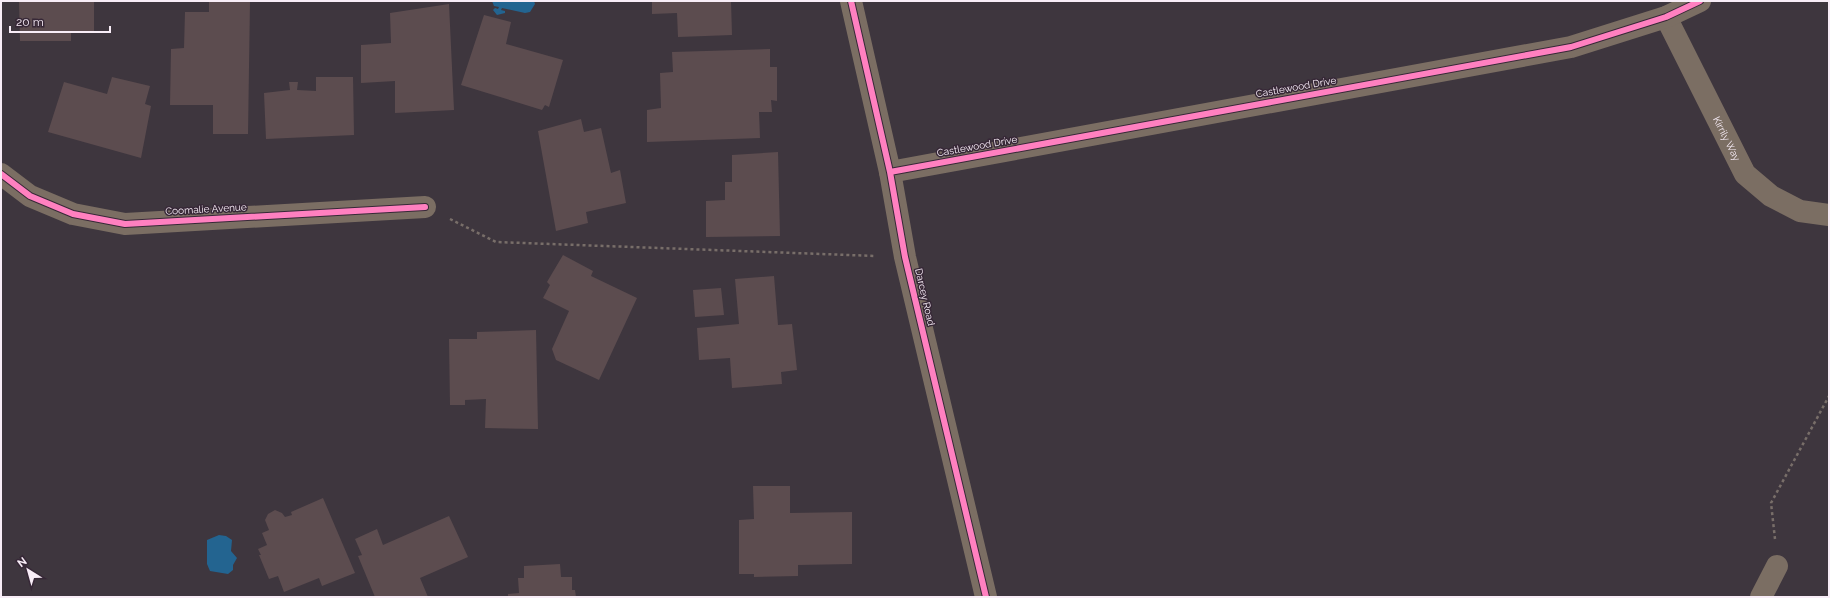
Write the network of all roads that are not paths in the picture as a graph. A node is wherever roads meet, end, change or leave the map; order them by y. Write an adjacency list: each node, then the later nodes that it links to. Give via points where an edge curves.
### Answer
1 (851, 1): 4 (street, Darcey Road)
2 (1700, 1): 3 (street, Castlewood Drive)
3 (1666, 17): 4 (street, Castlewood Drive, via 1571,47); 7 (street, Kirrily Way, via 1745,174 1771,196 1800,211)
4 (890, 172): 9 (street, Darcey Road, via 905,257)
5 (1, 174): 6 (street, Coomalie Avenue, via 30,196 73,214 125,224)
6 (425, 207)
7 (1829, 215)
8 (1777, 566): 10 (street)
9 (986, 597)
10 (1762, 597)

